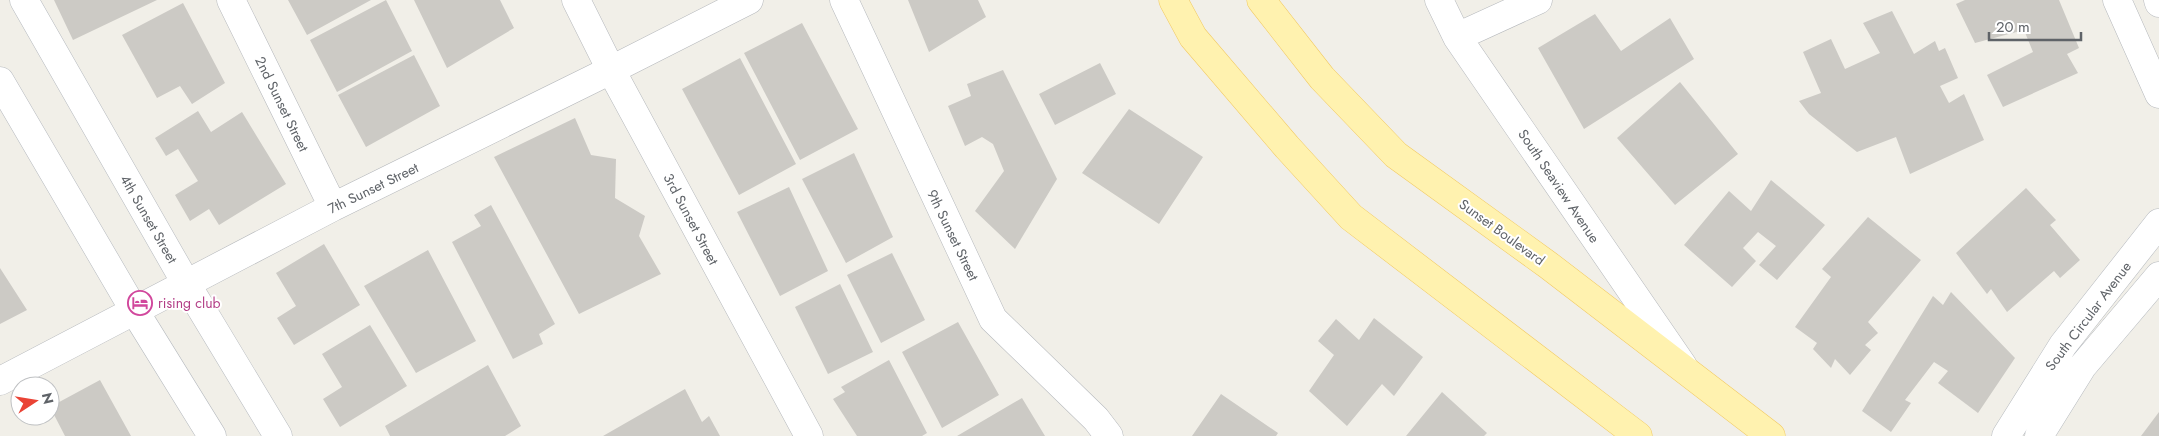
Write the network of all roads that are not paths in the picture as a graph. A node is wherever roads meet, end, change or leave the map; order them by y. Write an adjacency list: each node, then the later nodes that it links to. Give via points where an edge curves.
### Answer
1 (24, 0): 18 (street, 4th Sunset Street)
2 (231, 0): 15 (street, 2nd Sunset Street)
3 (576, 0): 12 (street, 3rd Sunset Street)
4 (749, 0): 12 (street, 7th Sunset Street)
5 (844, 0): 25 (street, 9th Sunset Street, via 993,319)
6 (1173, 0): 26 (main road, via 1193,37 1351,217)
7 (1261, 0): 20 (main road, Sunset Boulevard, via 1322,78 1396,155)
8 (1439, 0): 11 (street, South Seaview Avenue)
9 (1538, 0): 11 (street)
10 (2117, 0): 14 (street)
11 (1457, 37): 20 (street, South Seaview Avenue)
12 (611, 70): 15 (street, 7th Sunset Street); 24 (street, 3rd Sunset Street)
13 (0, 81): 19 (street)
14 (2159, 94)
15 (333, 207): 18 (street, 7th Sunset Street)
16 (2159, 223): 28 (street, South Circular Avenue, via 2063,345)
17 (2159, 276): 29 (street, South Circular Avenue, via 2082,367)
18 (187, 285): 19 (street, 7th Sunset Street); 23 (street, 4th Sunset Street)
19 (134, 310): 21 (street, 7th Sunset Street); 22 (street)
20 (1685, 369): 27 (main road, Sunset Boulevard)
21 (0, 381)
22 (212, 436)
23 (278, 436)
24 (809, 436)
25 (1110, 436)
26 (1638, 436)
27 (1771, 436)
28 (2006, 436)
29 (2039, 436)

